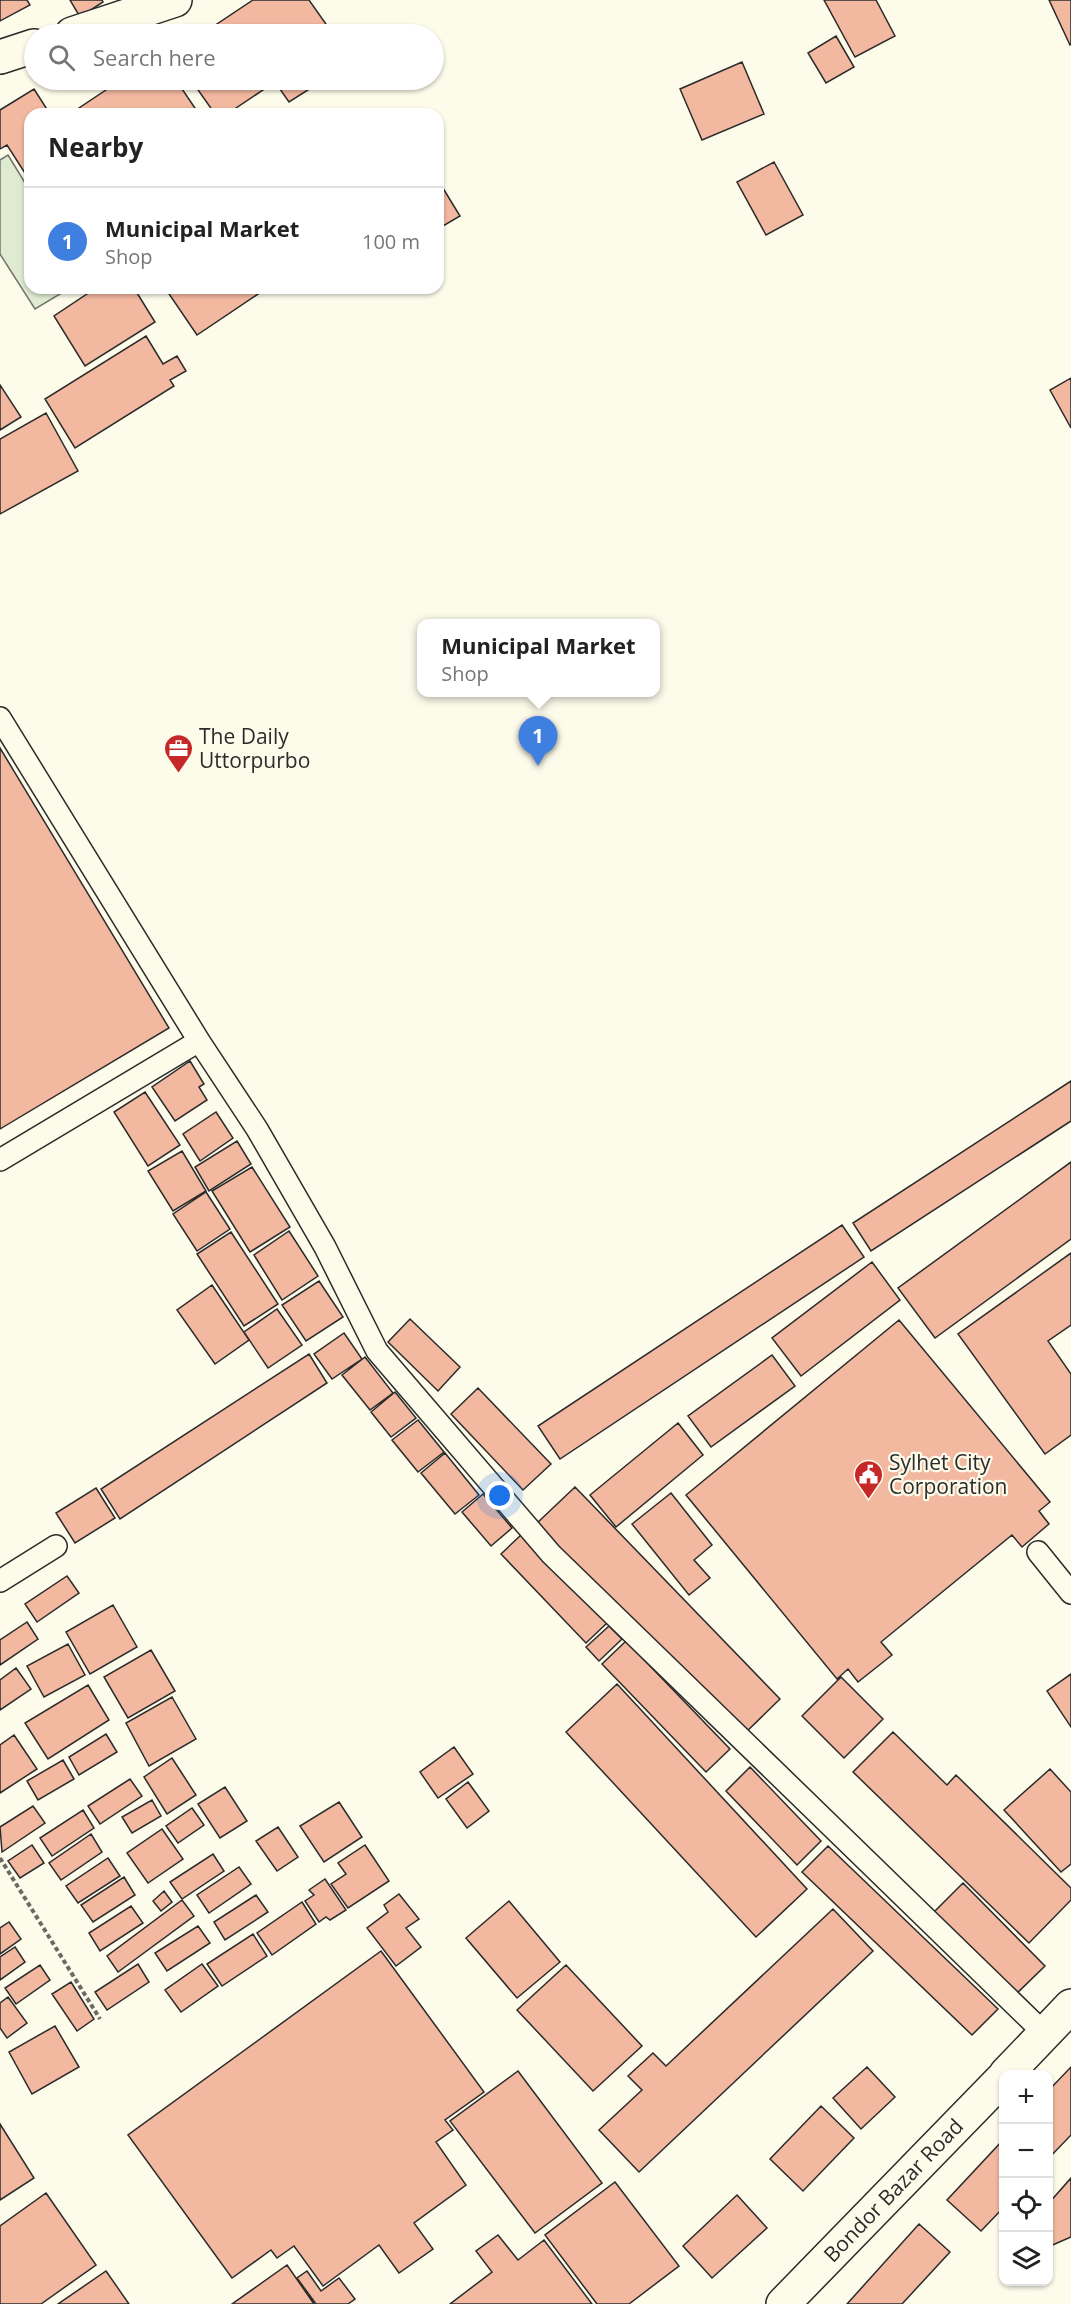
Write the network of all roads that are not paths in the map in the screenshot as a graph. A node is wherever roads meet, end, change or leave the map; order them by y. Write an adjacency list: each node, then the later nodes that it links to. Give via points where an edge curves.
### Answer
1 (175, 0): 2 (main road)
2 (102, 24)
3 (24, 49): 4 (main road)
4 (0, 57)
5 (0, 718): 6 (lane)
6 (199, 1041): 7 (lane); 13 (lane, via 325,1247 377,1350 543,1545)
7 (0, 1160)
8 (56, 1545): 10 (lane)
9 (1038, 1552): 11 (lane)
10 (0, 1581)
11 (1071, 1593)
12 (1071, 2006): 13 (main road, Bondor Bazar Road)
13 (1045, 2034): 14 (main road, Bondor Bazar Road)
14 (1011, 2070)
15 (999, 2082): 16 (main road, Bondor Bazar Road)
16 (783, 2304)

